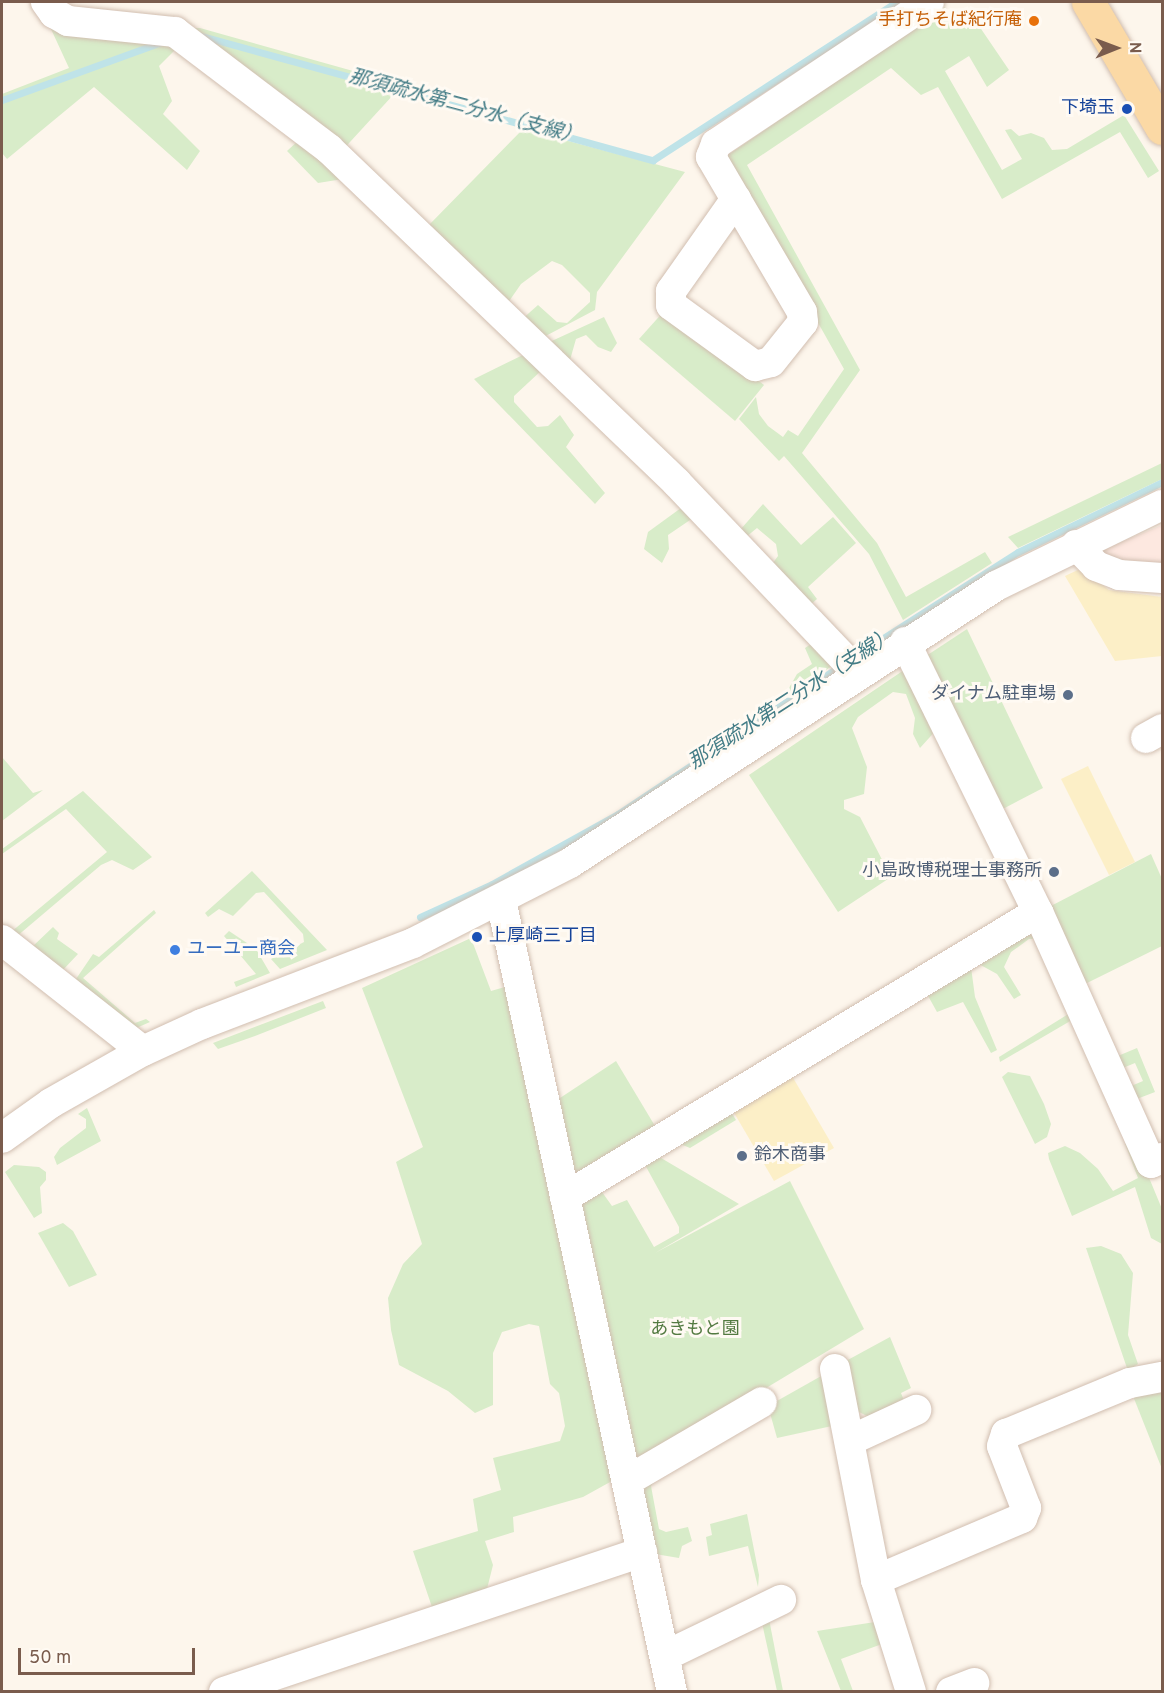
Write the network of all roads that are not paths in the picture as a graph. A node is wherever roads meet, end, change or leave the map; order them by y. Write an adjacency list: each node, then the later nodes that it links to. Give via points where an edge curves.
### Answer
1 (46, 2): 10 (street, via 54,13 68,21 175,32 329,149 677,483)
2 (929, 2): 5 (street, via 716,144 711,157)
3 (1088, 2): 4 (main road)
4 (1162, 128)
5 (736, 199): 5 (street, via 671,291 670,305 755,366 771,362 803,322 802,312)
6 (1162, 505): 7 (street)
7 (1076, 544): 8 (street, via 1096,566 1119,575); 9 (street, via 996,586)
8 (1162, 578)
9 (905, 642): 10 (street); 12 (street)
10 (859, 674): 11 (street, via 644,818)
11 (501, 900): 14 (street, via 413,943); 17 (street)
12 (1038, 912): 16 (street, via 1150,1163); 17 (street)
13 (2, 940): 14 (street)
14 (142, 1051): 15 (street, via 60,1098)
15 (2, 1138)
16 (1162, 1158)
17 (564, 1197): 23 (street)
18 (836, 1369): 22 (street)
19 (1162, 1377): 25 (street, via 1130,1383 1006,1434 1002,1446 1026,1508 1022,1518)
20 (762, 1402): 23 (street)
21 (916, 1410): 22 (street)
22 (851, 1440): 25 (street)
23 (627, 1481): 24 (street)
24 (642, 1552): 27 (street); 28 (street)
25 (876, 1580): 30 (street)
26 (781, 1600): 27 (street)
27 (665, 1656): 29 (street)
28 (225, 1692)
29 (672, 1692)
30 (911, 1692)

